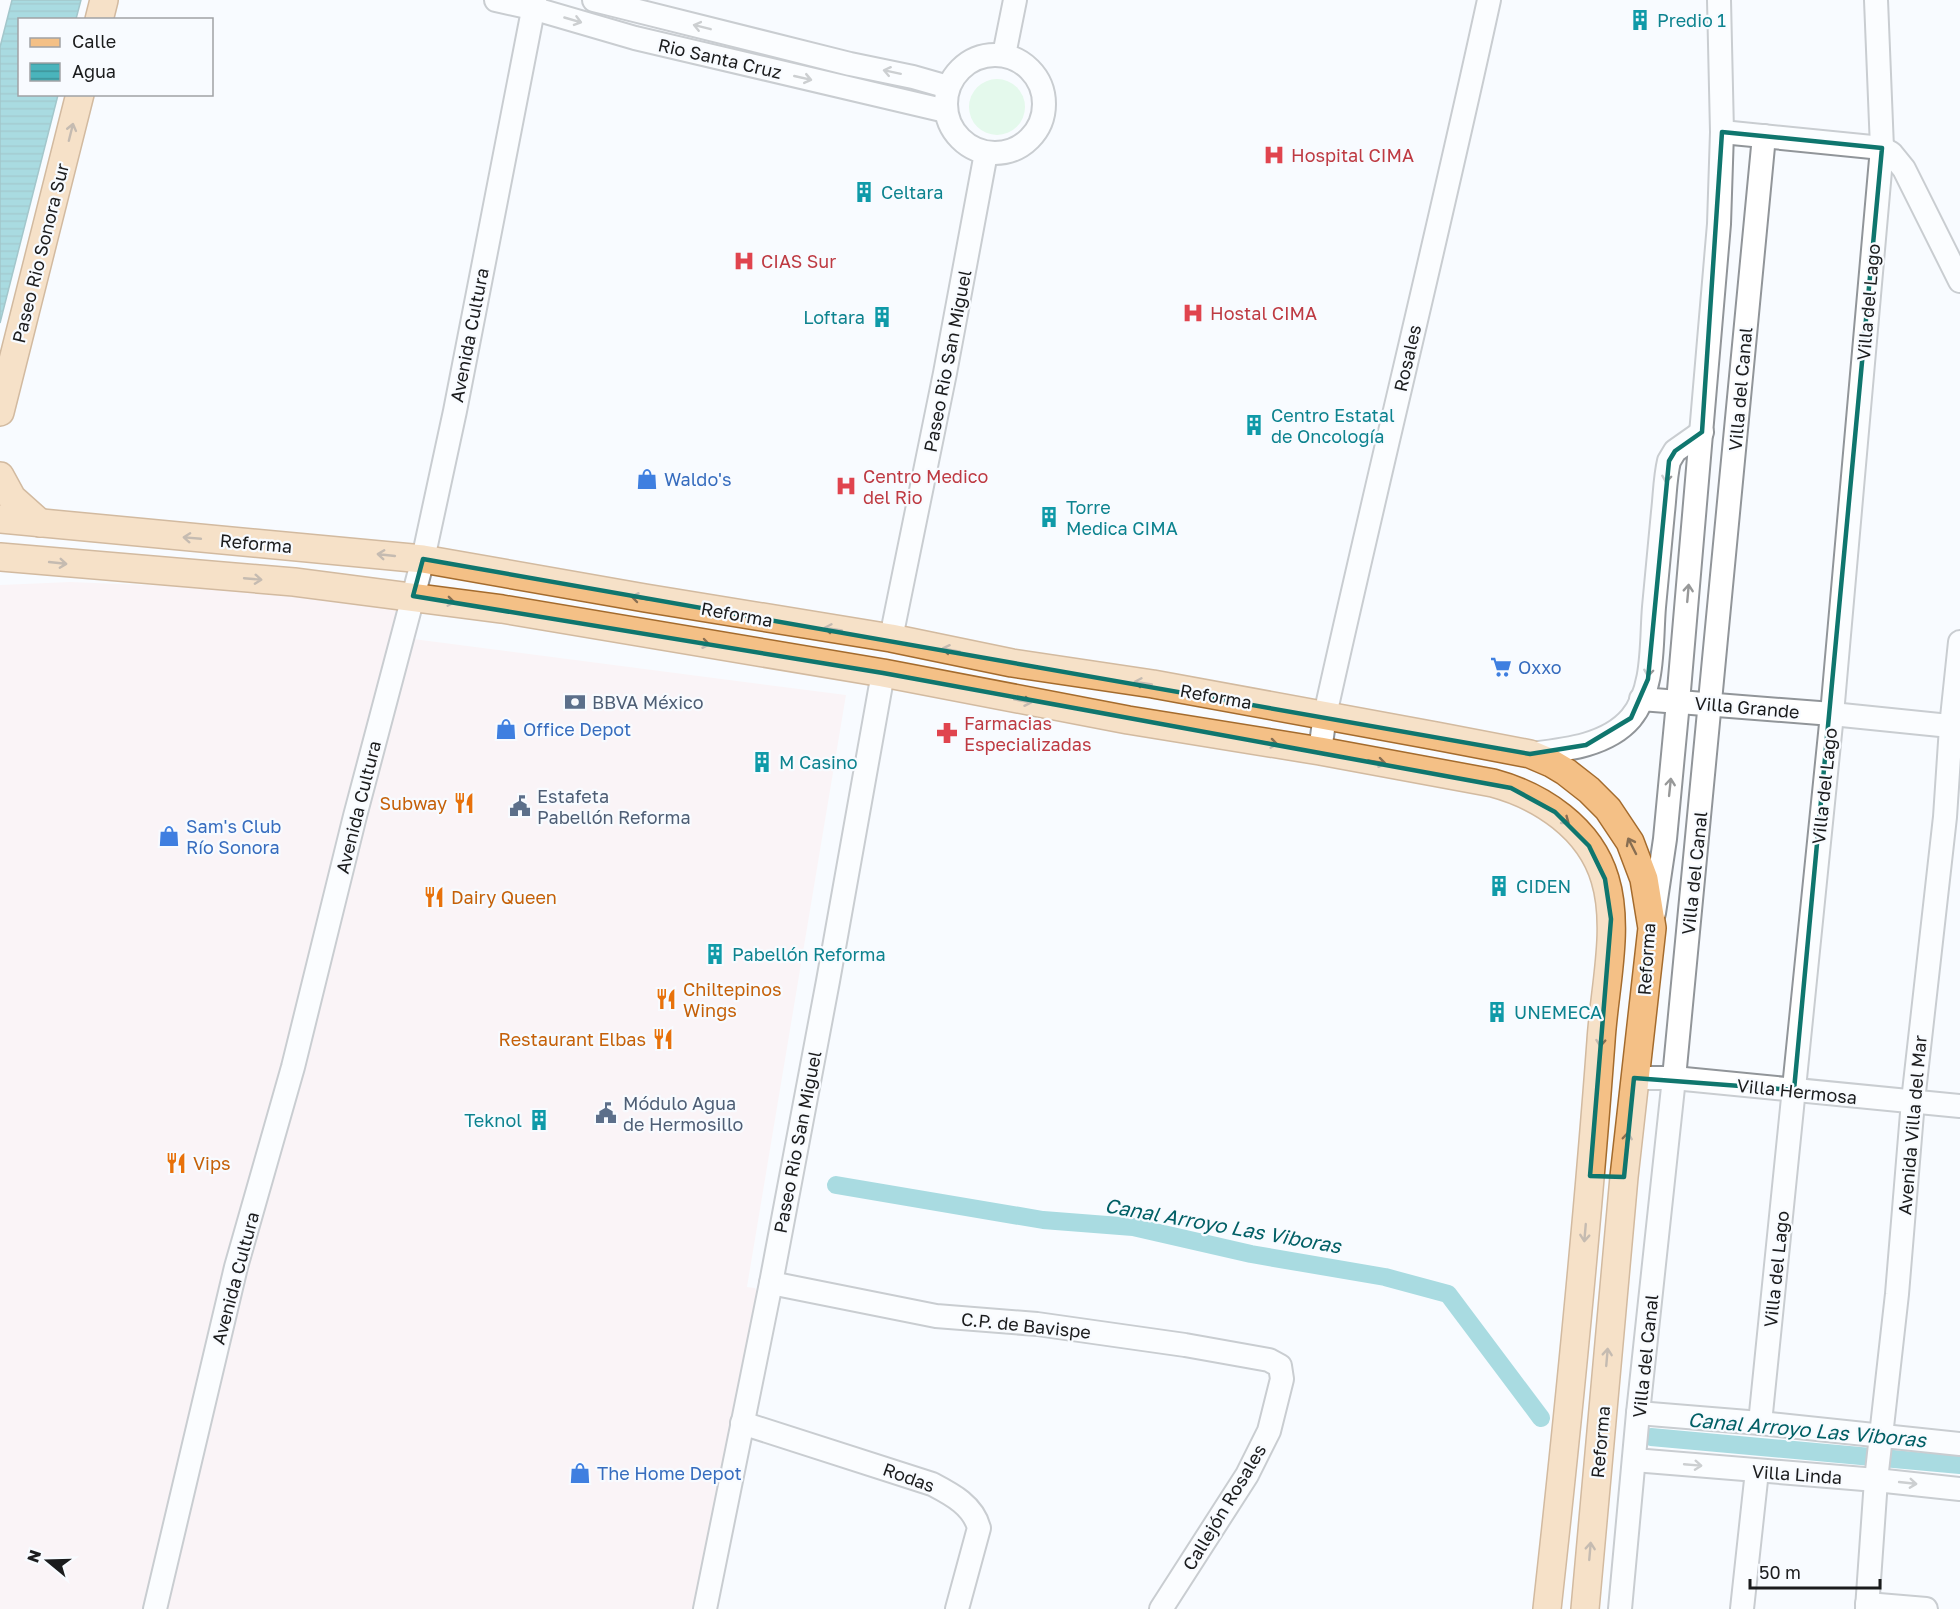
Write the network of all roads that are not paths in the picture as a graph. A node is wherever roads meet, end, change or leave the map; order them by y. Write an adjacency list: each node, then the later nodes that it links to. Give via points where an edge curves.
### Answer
1 (104, 0): 9 (main road)
2 (496, 0): 8 (street, Rio Santa Cruz)
3 (594, 0): 11 (street, Rio Santa Cruz, one-way to 3)
4 (1015, 0): 10 (street)
5 (1489, 0): 36 (street, Rosales)
6 (1719, 0): 14 (street, Villa del Canal)
7 (1876, 0): 16 (street, Villa del Lago)
8 (534, 4): 13 (street, Rio Santa Cruz, one-way to 13, via 635,38); 24 (street, Avenida Cultura)
9 (100, 18)
10 (1004, 55): 11 (street, via 986,55 970,61); 17 (street, via 1033,72 1042,87 1045,104 1034,135 1021,147 1006,153)
11 (948, 87): 13 (street)
12 (79, 96): 19 (main road, Paseo Rio Sonora Sur, one-way to 12)
13 (946, 111): 17 (street, via 960,140)
14 (1722, 132): 15 (street); 20 (street, Villa del Canal, via 1719,224)
15 (1764, 136): 16 (street); 34 (street, Villa del Canal)
16 (1882, 148): 18 (street, via 1904,169); 35 (street, Villa del Lago)
17 (986, 153): 27 (street, Paseo Rio San Miguel, via 945,373)
18 (1960, 280)
19 (0, 412)
20 (1702, 432): 32 (street, one-way to 32, via 1675,451 1669,461 1648,679); 33 (street, Villa del Canal, one-way to 20)
21 (0, 476): 23 (main road, via 12,498)
22 (0, 519): 23 (main road, Reforma)
23 (40, 523): 24 (main road, Reforma, one-way to 23)
24 (423, 559): 26 (street, Avenida Cultura); 27 (main road, Reforma, one-way to 24)
25 (3, 560): 26 (main road, Reforma, one-way to 26, via 294,582)
26 (413, 596): 29 (main road, Reforma, one-way to 29); 60 (street, Avenida Cultura, via 293,1066 236,1267)
27 (884, 638): 29 (main road, via 869,654 791,645); 30 (main road, Reforma, one-way to 27)
28 (1960, 642): 37 (street, Avenida Villa del Mar)
29 (769, 655): 31 (main road, Reforma)
30 (1012, 663): 31 (main road, via 1006,679 1000,682 926,674); 36 (main road, Reforma, one-way to 30)
31 (894, 675): 38 (main road, Reforma, one-way to 38); 48 (street, Paseo Rio San Miguel, via 828,981)
32 (1641, 699): 33 (street, Villa Grande); 39 (street, via 1631,718 1607,736 1576,747)
33 (1678, 702): 34 (street, Villa Grande); 40 (street, Villa del Canal, one-way to 33)
34 (1710, 704): 35 (street, Villa Grande); 42 (street, Villa del Canal)
35 (1832, 714): 37 (street, Villa Grande); 43 (street, Villa del Lago)
36 (1325, 715): 38 (street, Rosales); 39 (main road, Reforma)
37 (1956, 727): 44 (street, Avenida Villa del Mar)
38 (1320, 752): 46 (main road, Reforma, one-way to 46, via 1511,788 1555,812 1589,846 1605,879 1611,919)
39 (1530, 754): 40 (main road, Reforma, one-way to 39, via 1644,879 1622,828 1589,790 1551,763)
40 (1652, 928): 41 (main road, Reforma)
41 (1634, 1078): 42 (street, Villa Hermosa); 47 (main road, Reforma, one-way to 41)
42 (1674, 1078): 43 (street, Villa Hermosa); 50 (street, Villa del Canal)
43 (1794, 1090): 44 (street, Villa Hermosa); 52 (street, Villa del Lago)
44 (1913, 1101): 45 (street, Villa Hermosa); 53 (street, Avenida Villa del Mar)
45 (1960, 1106)
46 (1590, 1176): 47 (main road); 64 (main road, Reforma, one-way to 64)
47 (1624, 1177): 65 (main road, Reforma, one-way to 47)
48 (771, 1283): 49 (street, C.P. de Bavispe, via 936,1316 1037,1324 1185,1345 1269,1360); 51 (street, Paseo Rio San Miguel)
49 (1280, 1366): 63 (street, Callejón Rosales, via 1282,1379 1269,1431 1247,1475)
50 (1638, 1413): 52 (street); 55 (street, Villa del Canal)
51 (742, 1423): 61 (street, Paseo Rio San Miguel); 62 (street, Rodas, via 932,1484 970,1510 979,1527)
52 (1760, 1423): 53 (street)
53 (1882, 1438): 54 (street); 57 (street, Avenida Villa del Mar)
54 (1960, 1444)
55 (1634, 1460): 56 (street, Villa Linda, one-way to 56); 66 (street, Villa del Canal)
56 (1757, 1471): 57 (street, Villa Linda); 67 (street)
57 (1876, 1478): 58 (street, Villa Linda, one-way to 58); 59 (street, Avenida Villa del Mar)
58 (1960, 1489)
59 (1867, 1606): 68 (street)
60 (155, 1609)
61 (705, 1609)
62 (957, 1609)
63 (1161, 1609)
64 (1547, 1609)
65 (1585, 1609)
66 (1620, 1609)
67 (1742, 1609)
68 (1926, 1609)

